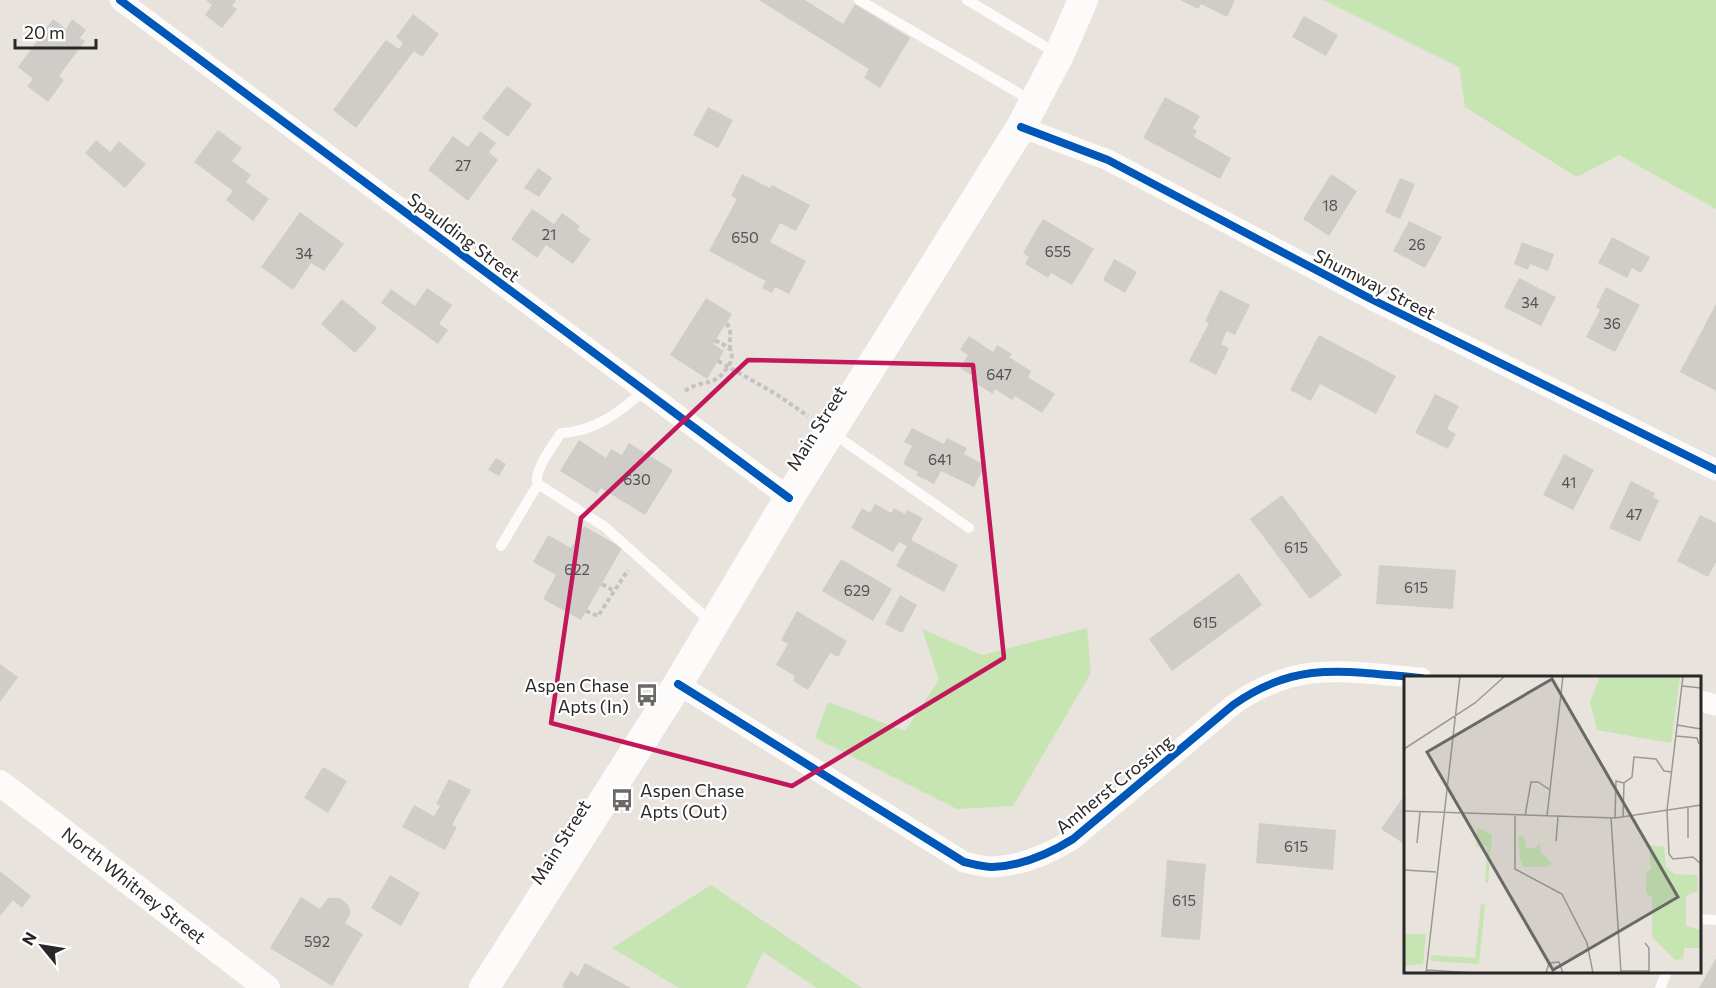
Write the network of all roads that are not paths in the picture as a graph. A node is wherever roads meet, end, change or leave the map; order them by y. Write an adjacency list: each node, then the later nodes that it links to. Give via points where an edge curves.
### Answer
1 (120, 0): 7 (street, Spaulding Street)
2 (859, 0): 6 (lane)
3 (967, 0): 5 (lane)
4 (1083, 0): 5 (main road, Main Street)
5 (1059, 55): 6 (main road, Main Street)
6 (1028, 115): 8 (main road, Main Street); 9 (street, Shumway Street, via 1371,299)
7 (644, 390): 10 (lane, via 628,405 588,429 561,433 537,472); 11 (street, Spaulding Street)
8 (831, 432): 11 (main road, Main Street); 12 (lane)
9 (1716, 470)
10 (538, 484): 13 (lane); 14 (lane, via 605,527)
11 (789, 498): 14 (main road, Main Street)
12 (969, 528)
13 (501, 546)
14 (714, 624): 16 (main road, Main Street)
15 (1404, 677): 16 (street, Amherst Crossing, via 1332,671 1304,673 1269,683 1233,705 1073,839 1027,861 991,867 964,862)
16 (678, 684): 24 (main road, Main Street)
17 (1701, 701): 18 (street)
18 (1716, 705)
19 (0, 783): 23 (street, North Whitney Street)
20 (1701, 919): 21 (lane)
21 (1716, 920)
22 (1667, 973): 25 (lane)
23 (267, 988)
24 (484, 988)
25 (1660, 988)

